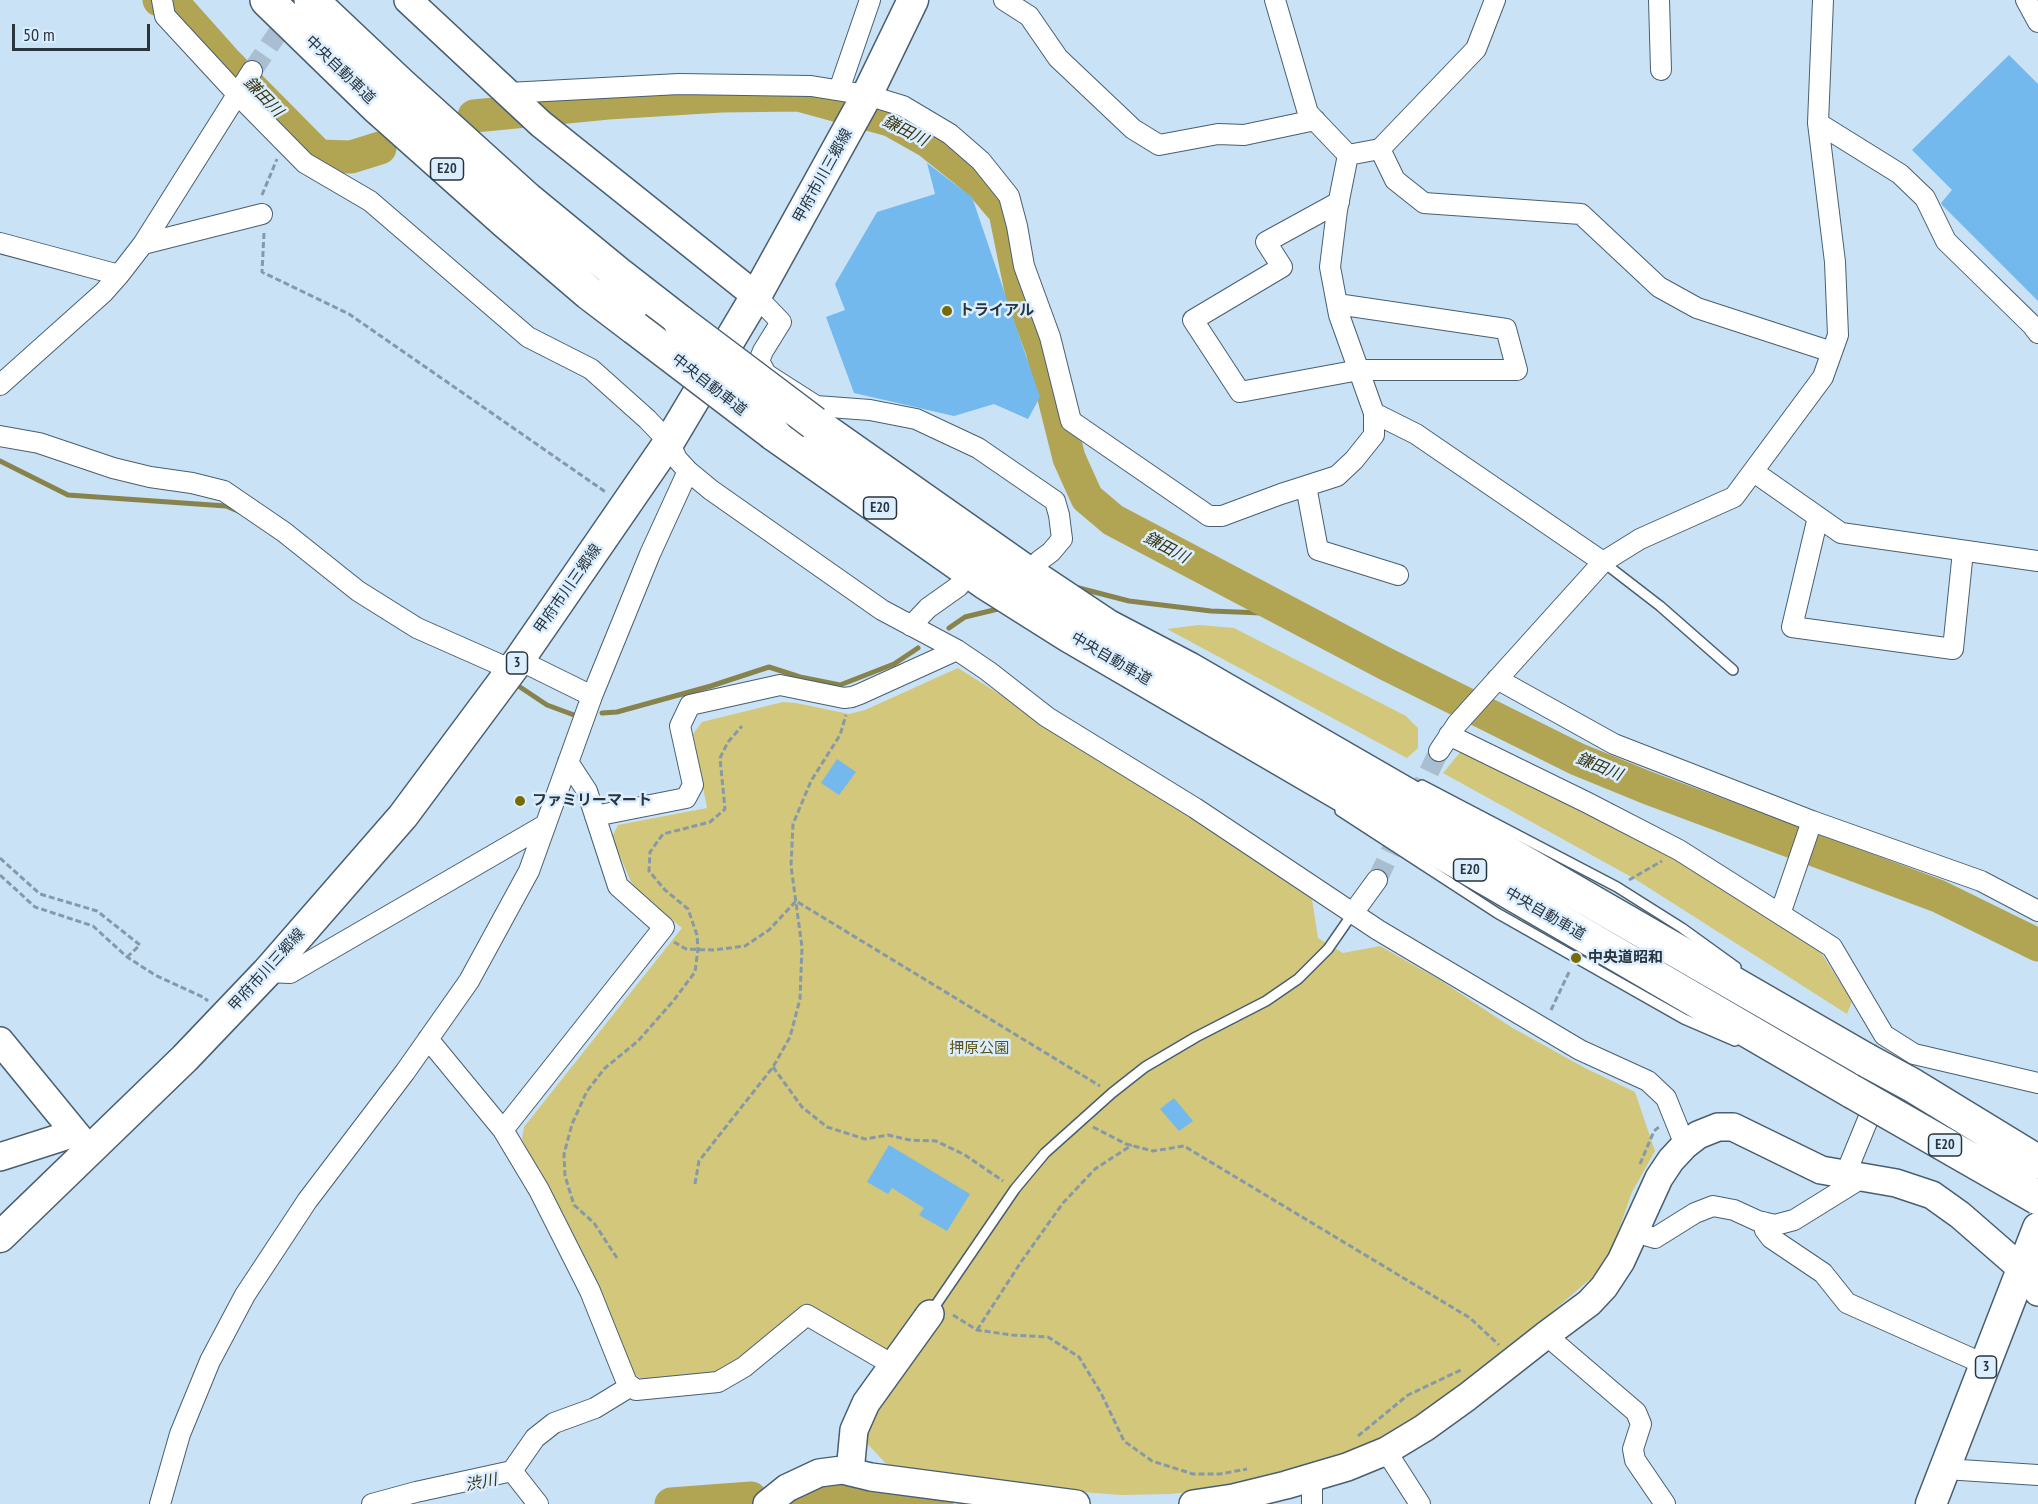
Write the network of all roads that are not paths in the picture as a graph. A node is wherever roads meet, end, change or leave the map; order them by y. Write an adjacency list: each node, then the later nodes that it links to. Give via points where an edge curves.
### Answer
1 (267, 0): 46 (highway, 中央自動車道 / E20, bridge, via 377,106 589,293)
2 (312, 0): 44 (highway, 中央自動車道 / E20, bridge, via 526,199 617,273 814,423)
3 (408, 0): 17 (street)
4 (870, 0): 16 (street)
5 (913, 0): 16 (main road, 甲府市川三郷線 / 3)
6 (1004, 0): 19 (street, via 1029,16 1058,58 1133,129 1159,145 1218,134 1244,135)
7 (1275, 0): 19 (street, via 1308,113)
8 (1495, 0): 21 (street, via 1476,50)
9 (1659, 0): 14 (street)
10 (1823, 0): 20 (street)
11 (2026, 0): 13 (street)
12 (164, 8): 18 (street)
13 (2038, 22)
14 (1661, 70)
15 (252, 71): 18 (street)
16 (853, 92): 17 (street, via 811,86 679,84); 28 (main road, 甲府市川三郷線 / 3); 39 (street, via 903,106 950,134 981,161 1009,196 1024,266 1050,337 1071,421 1209,516 1222,516)
17 (508, 93): 28 (street, via 541,124)
18 (239, 95): 26 (street); 36 (street, via 305,163 370,201 528,337 591,369)
19 (1315, 120): 22 (street)
20 (1818, 123): 30 (street, via 1900,174 1925,198 1946,241); 31 (street, via 1835,262 1838,335)
21 (1380, 149): 22 (street); 31 (street, via 1395,180 1424,203 1581,214 1659,287 1697,308)
22 (1348, 155): 23 (street)
23 (1339, 202): 29 (street, via 1330,267); 32 (street, via 1266,242 1282,267 1193,320 1240,392)
24 (262, 214): 26 (street)
25 (0, 243): 27 (street)
26 (143, 244): 27 (street)
27 (120, 275): 33 (street)
28 (756, 296): 36 (main road, 甲府市川三郷線 / 3); 44 (street, via 781,322 759,361 766,374 816,405 870,410 916,420 978,448 1054,501 1062,539)
29 (1337, 304): 32 (street); 32 (street, via 1506,328 1517,370)
30 (2038, 333)
31 (1832, 352): 38 (street, via 1823,378)
32 (1359, 370): 34 (street)
33 (0, 385)
34 (1374, 413): 39 (street, via 1374,435 1354,460 1337,476); 43 (street, via 1416,434)
35 (0, 436): 49 (street, via 39,443 150,477 224,491 284,532 358,591 417,628)
36 (669, 442): 37 (street); 49 (main road, 甲府市川三郷線 / 3)
37 (688, 471): 47 (street, via 882,610); 53 (street)
38 (1754, 472): 40 (street); 43 (street, via 1734,497 1640,539)
39 (1306, 486): 45 (street, via 1317,550)
40 (1818, 517): 41 (street, via 1841,533); 41 (street, via 1792,627 1953,649)
41 (1963, 550): 42 (street)
42 (2038, 561)
43 (1603, 562): 50 (lane); 52 (street)
44 (1033, 566): 51 (highway, 中央自動車道 / E20)
45 (1398, 575)
46 (973, 584): 47 (street, via 928,608); 51 (highway, 中央自動車道 / E20, via 1089,646)
47 (911, 626): 48 (street)
48 (957, 651): 59 (street, via 852,697 780,685 690,705 680,726 693,785 686,798); 64 (street, via 1047,717 1195,808)
49 (515, 665): 53 (street); 67 (main road, 甲府市川三郷線 / 3, via 403,816)
50 (1733, 670)
51 (1181, 682): 54 (lane); 56 (lane); 74 (highway, 中央自動車道 / E20); 76 (highway, 中央自動車道 / E20, via 1518,898)
52 (1494, 683): 60 (street, via 1614,744); 65 (street, via 1448,736 1679,850)
53 (592, 696): 55 (street)
54 (1334, 741)
55 (568, 762): 59 (street, via 587,791); 61 (street)
56 (1286, 773)
57 (1417, 783): 66 (lane, via 1617,887)
58 (1333, 806): 72 (lane, via 1497,913 1684,1019)
59 (595, 816): 77 (street, via 618,886 664,927)
60 (1812, 820): 63 (street, via 1981,880); 65 (street)
61 (545, 825): 67 (street, via 290,973); 69 (street, via 528,871 470,981)
62 (1377, 880): 64 (street)
63 (2038, 911)
64 (1353, 913): 79 (street, via 1580,1050 1648,1081 1666,1098); 89 (lane, via 1328,949 1298,979 1266,1001 1145,1067 1045,1153 1015,1189)
65 (1780, 914): 71 (street, via 1833,947 1884,1035)
66 (1740, 970)
67 (267, 972): 78 (main road, 甲府市川三郷線 / 3, via 185,1058)
68 (1779, 998): 74 (lane)
69 (428, 1039): 77 (street); 101 (street, via 307,1201 245,1295 210,1361 184,1424)
70 (0, 1041): 78 (street)
71 (1899, 1044): 75 (street, via 1914,1054); 82 (street)
72 (1747, 1046)
73 (1768, 1055): 76 (lane)
74 (1866, 1060): 81 (highway, 中央自動車道 / E20, bridge)
75 (2038, 1083)
76 (1852, 1092): 83 (highway, 中央自動車道 / E20, bridge)
77 (503, 1130): 93 (street, via 539,1190 590,1291)
78 (82, 1142): 80 (street); 87 (main road, 甲府市川三郷線 / 3)
79 (1685, 1145): 82 (street, via 1718,1127 1732,1127 1821,1170); 86 (street, via 1659,1178)
80 (0, 1157)
81 (2038, 1162)
82 (1855, 1175): 84 (street, via 1794,1220 1775,1225); 88 (street, via 1932,1195 1960,1215)
83 (2038, 1198)
84 (1763, 1222): 86 (street, via 1713,1206 1655,1238); 92 (street, via 1771,1238 1822,1273 1847,1303)
85 (2038, 1228): 88 (main road, 3)
86 (1635, 1232): 90 (street, via 1604,1287)
87 (0, 1237)
88 (2030, 1280): 92 (main road, 3)
89 (933, 1309): 91 (street)
90 (1546, 1335): 94 (street, via 1467,1397); 109 (street, via 1636,1412 1641,1424 1633,1449 1635,1460)
91 (893, 1365): 93 (street, via 807,1314 744,1366 718,1382 636,1390); 97 (street, via 866,1403 854,1430)
92 (1986, 1365): 95 (main road, 3)
93 (631, 1386): 96 (street, via 595,1408 554,1423 535,1438)
94 (1386, 1451): 99 (street); 108 (street)
95 (1945, 1469): 98 (street); 110 (main road, 3)
96 (512, 1471): 102 (street); 103 (street)
97 (850, 1472): 100 (street); 104 (street, via 819,1473 787,1488)
98 (2038, 1474)
99 (1312, 1477): 106 (street); 107 (street)
100 (1048, 1502): 105 (street)
101 (160, 1504)
102 (372, 1504)
103 (538, 1504)
104 (767, 1504)
105 (1076, 1504)
106 (1193, 1504)
107 (1312, 1504)
108 (1420, 1504)
109 (1665, 1504)
110 (1931, 1504)

